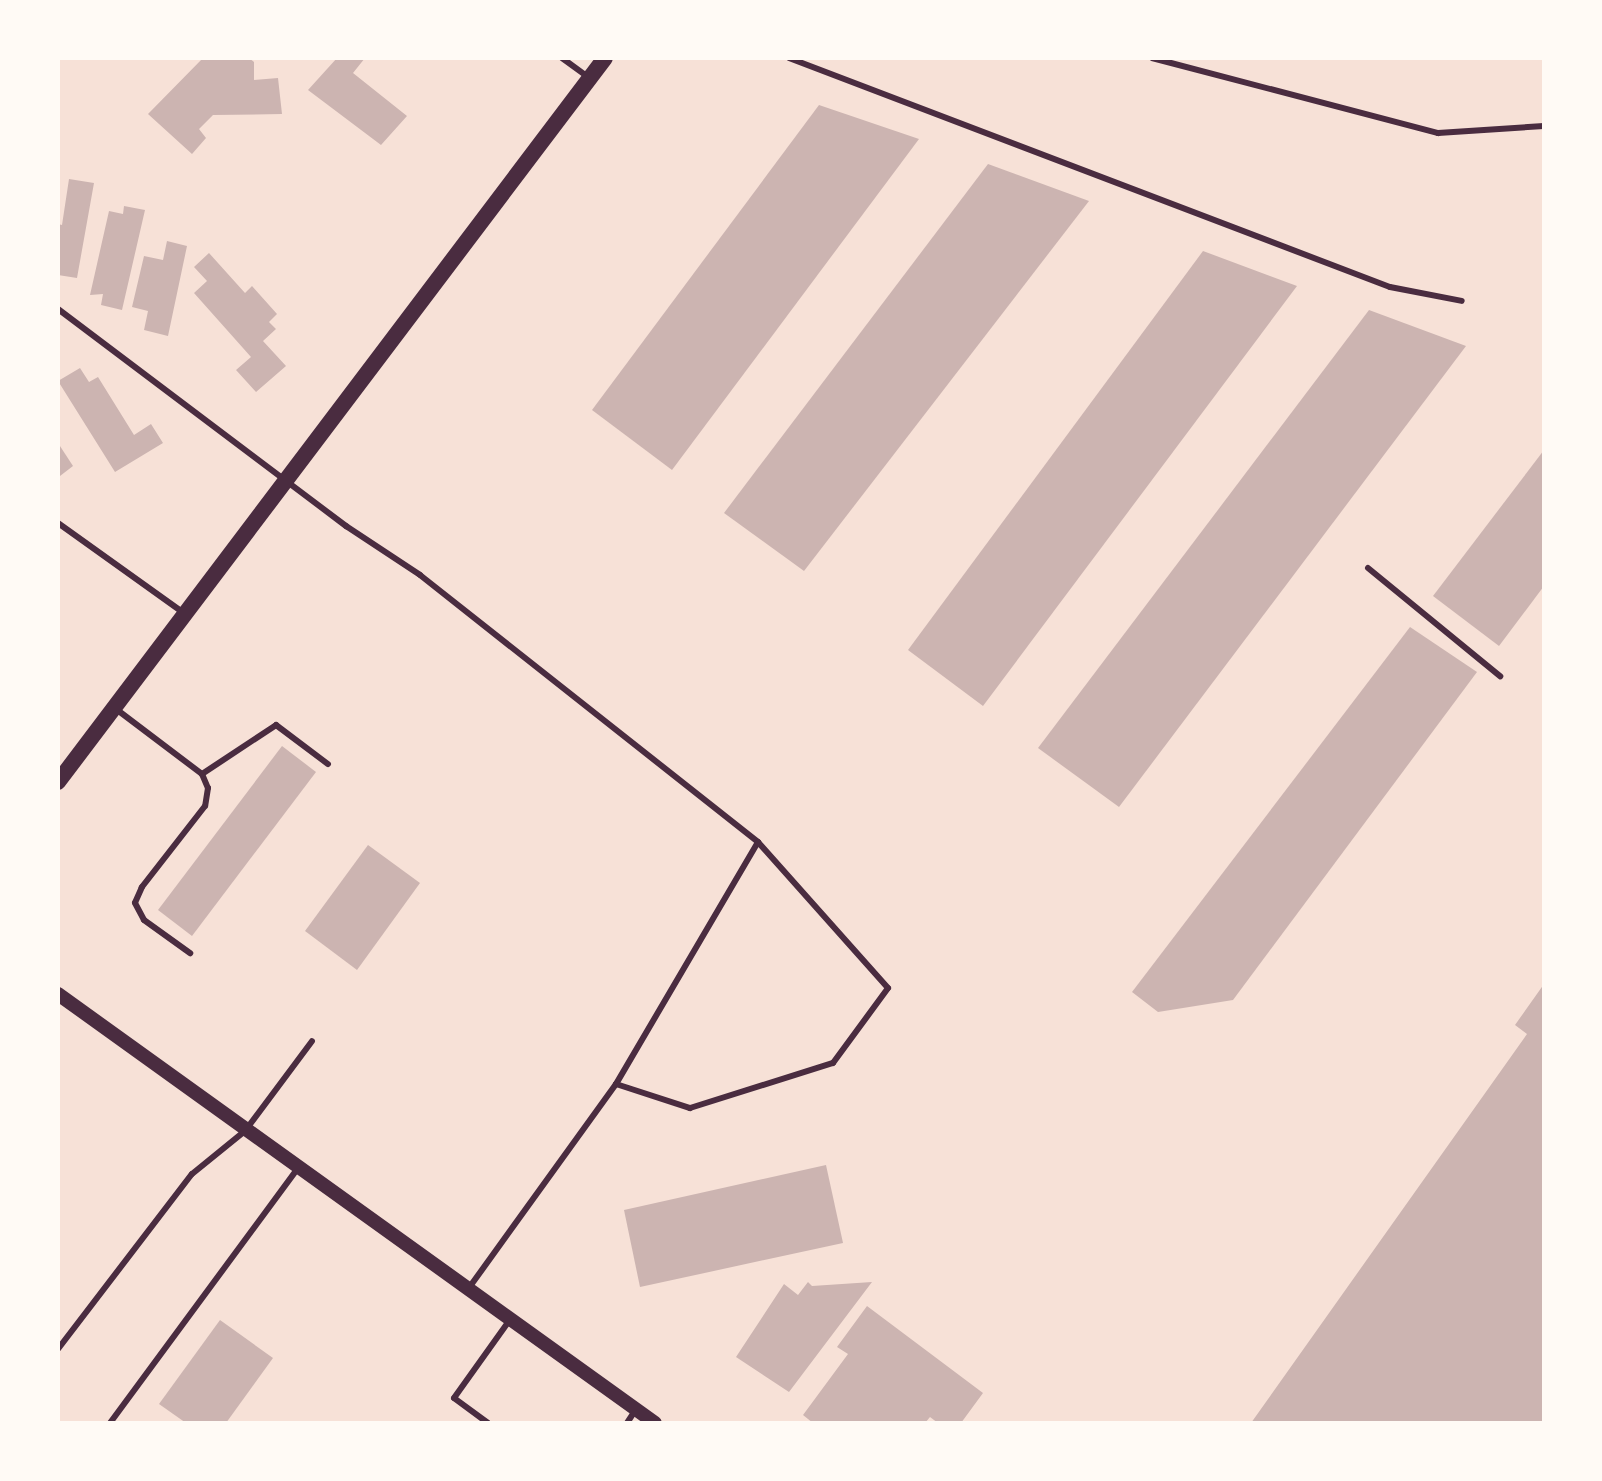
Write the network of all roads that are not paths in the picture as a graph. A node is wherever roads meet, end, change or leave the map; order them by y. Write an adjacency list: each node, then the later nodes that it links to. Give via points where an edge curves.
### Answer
1 (562, 58): 5 (lane)
2 (605, 58): 5 (main road)
3 (789, 58): 7 (lane, via 1390,287)
4 (1152, 58): 6 (lane, via 1438,133)
5 (589, 79): 9 (main road)
6 (1544, 126)
7 (1462, 301)
8 (58, 309): 9 (lane)
9 (287, 479): 12 (main road); 18 (lane, via 420,575)
10 (58, 523): 12 (lane)
11 (1368, 568): 13 (lane)
12 (185, 614): 14 (main road)
13 (1500, 676)
14 (115, 707): 16 (lane); 17 (main road)
15 (328, 764): 16 (lane, via 276,725)
16 (202, 774): 19 (lane, via 208,788 205,806 135,903 144,920)
17 (58, 782)
18 (758, 842): 22 (lane); 22 (lane, via 888,988 833,1063 690,1108)
19 (190, 953)
20 (58, 994): 23 (street)
21 (312, 1041): 23 (lane)
22 (616, 1084): 25 (lane)
23 (245, 1131): 24 (street); 27 (lane, via 192,1174)
24 (298, 1168): 25 (street); 29 (lane)
25 (468, 1290): 26 (street)
26 (510, 1319): 28 (street); 30 (lane, via 454,1398)
27 (58, 1349)
28 (636, 1409): 31 (lane); 32 (street)
29 (110, 1423)
30 (488, 1423)
31 (627, 1423)
32 (655, 1423)

